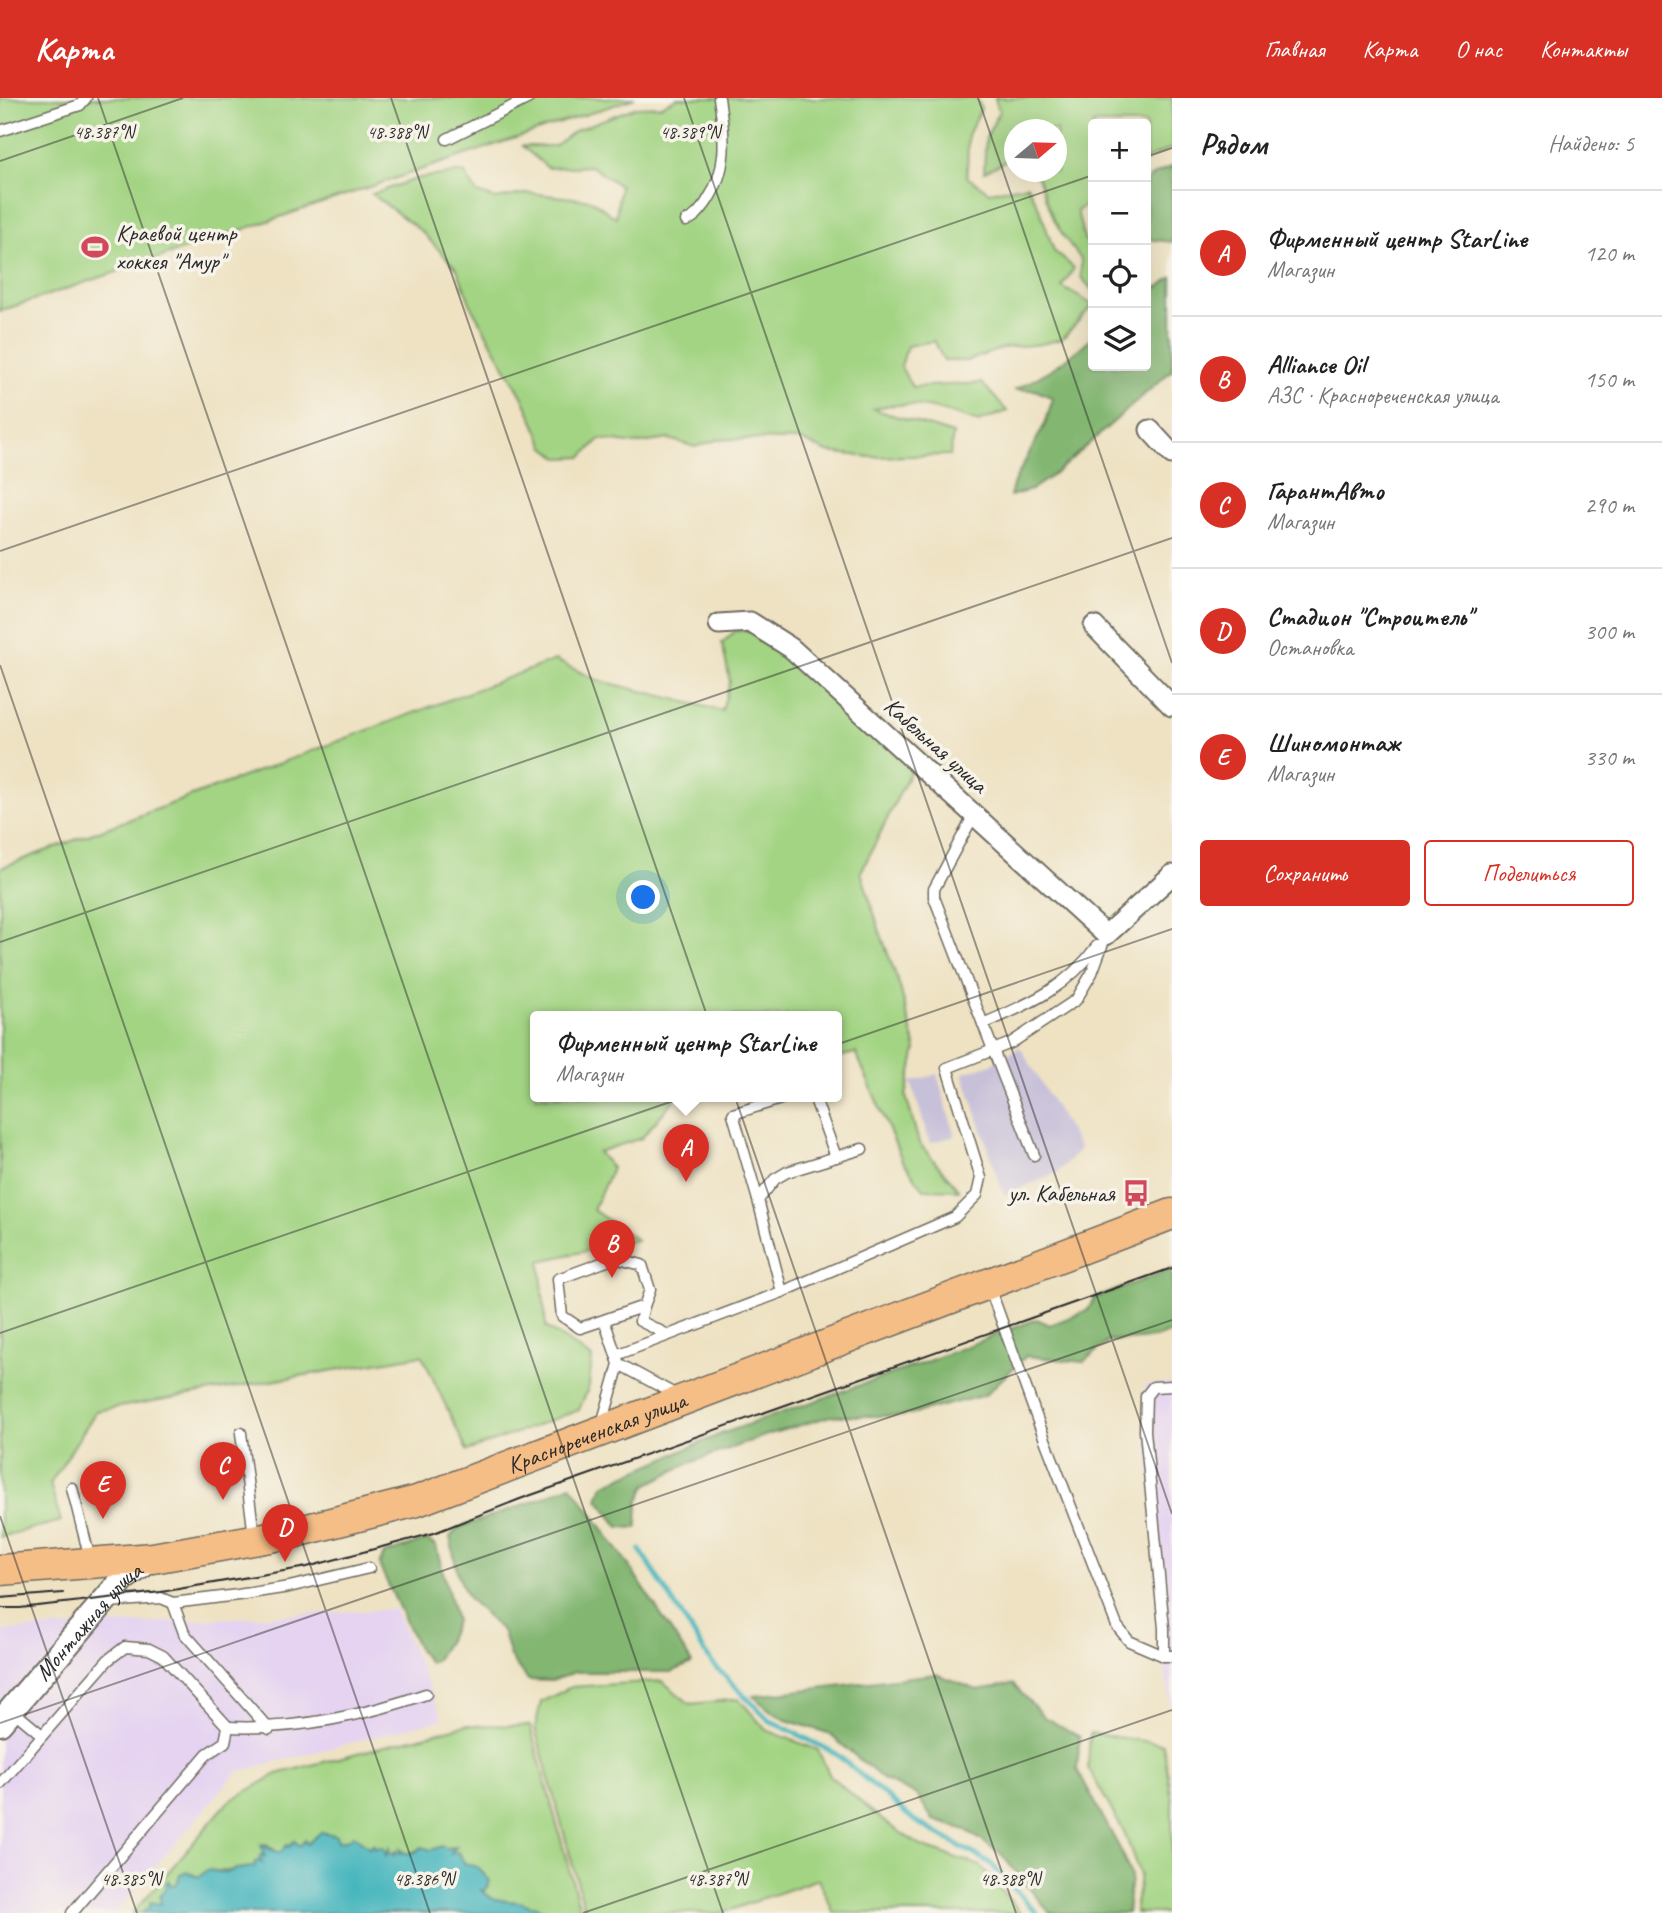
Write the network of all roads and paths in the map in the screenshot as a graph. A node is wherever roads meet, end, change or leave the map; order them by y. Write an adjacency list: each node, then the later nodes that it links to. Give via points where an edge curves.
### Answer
1 (86, 98): 4 (lane, via 80,105)
2 (530, 98): 5 (lane)
3 (719, 98): 6 (lane, via 725,159 716,188 696,217)
4 (0, 131)
5 (447, 139)
6 (686, 221)
7 (1150, 430): 8 (street)
8 (1172, 454)
9 (719, 624): 12 (street, Кабельная улица, via 750,622 791,648)
10 (1094, 626): 11 (street)
11 (1172, 706)
12 (975, 813): 14 (street, Кабельная улица); 15 (lane, via 934,889 934,897)
13 (1172, 875): 14 (street)
14 (1106, 935): 15 (lane, via 1083,967 1052,992); 16 (lane, via 1076,1000)
15 (983, 1024): 16 (lane)
16 (993, 1051): 20 (lane); 25 (lane, via 947,1068 981,1178 977,1195 955,1217)
17 (771, 1102): 22 (lane, via 733,1114)
18 (816, 1102): 21 (lane)
19 (862, 1149): 21 (lane)
20 (1034, 1155)
21 (836, 1157): 22 (lane, via 787,1172)
22 (758, 1199): 25 (lane)
23 (1172, 1214): 24 (main road, Краснореченская улица)
24 (988, 1283): 31 (main road, Краснореченская улица); 42 (lane, via 1117,1626 1129,1641)
25 (782, 1292): 28 (lane)
26 (644, 1306): 27 (lane); 27 (lane, via 650,1290 642,1265 634,1261 615,1258 558,1279 562,1316 580,1328); 28 (lane, via 640,1321)
27 (604, 1320): 29 (lane)
28 (668, 1335): 29 (lane)
29 (618, 1359): 31 (lane); 33 (lane)
30 (1172, 1386): 42 (lane, via 1153,1387 1146,1396 1145,1431)
31 (685, 1400): 33 (main road, Краснореченская улица)
32 (242, 1433): 35 (lane)
33 (599, 1434): 35 (main road, Краснореченская улица, via 417,1502)
34 (72, 1488): 37 (lane)
35 (255, 1540): 36 (main road, Краснореченская улица)
36 (153, 1559): 37 (main road, Краснореченская улица); 40 (street, Монтажная улица, via 124,1578)
37 (86, 1564): 39 (main road, Краснореченская улица); 40 (street, via 103,1580)
38 (369, 1568): 41 (lane, via 289,1587)
39 (0, 1570)
40 (102, 1602): 41 (lane, via 161,1598); 44 (street, Монтажная улица)
41 (173, 1603): 46 (lane, via 184,1633)
42 (1168, 1656)
43 (426, 1695): 46 (lane, via 384,1709)
44 (6, 1716): 47 (lane)
45 (228, 1727): 46 (lane); 47 (lane, via 163,1657 149,1649 125,1647); 49 (lane, via 225,1742 207,1754)
46 (269, 1729)
47 (42, 1735): 48 (lane)
48 (0, 1784)
49 (72, 1913)

